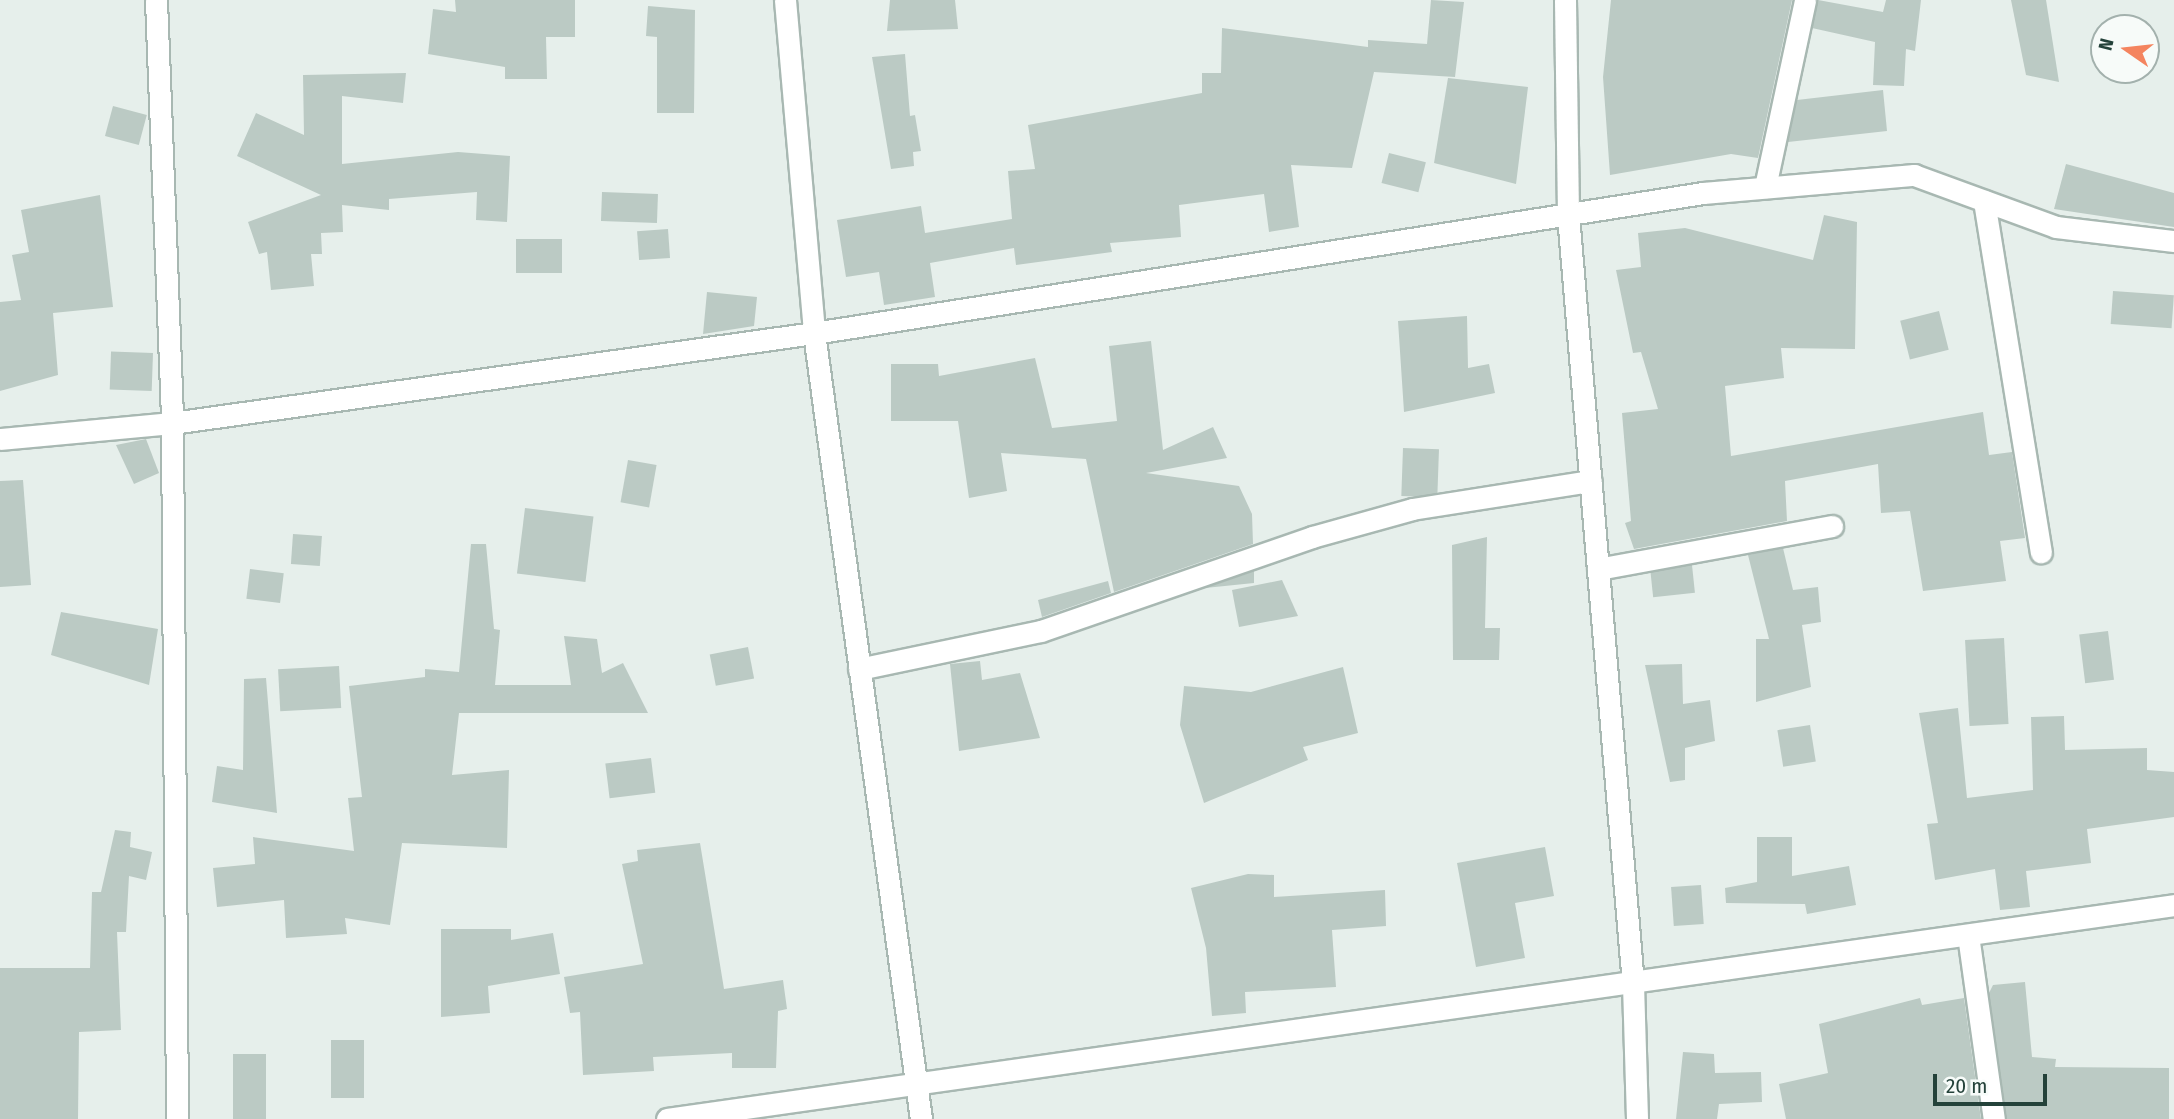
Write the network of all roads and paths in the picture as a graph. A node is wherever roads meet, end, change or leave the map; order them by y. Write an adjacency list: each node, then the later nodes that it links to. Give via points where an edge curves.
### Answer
1 (156, 0): 10 (street)
2 (785, 0): 9 (street)
3 (1565, 0): 7 (street)
4 (1805, 0): 5 (street)
5 (1765, 187): 6 (street, via 1914,175); 7 (street)
6 (1984, 201): 8 (street, via 2056,227); 14 (street)
7 (1568, 215): 9 (street); 12 (street)
8 (2174, 241)
9 (814, 333): 10 (street); 16 (street)
10 (172, 422): 11 (street); 21 (street)
11 (0, 439)
12 (1591, 481): 15 (street); 16 (street, via 1412,509 1312,537 1041,631)
13 (1832, 526): 15 (street)
14 (2040, 552)
15 (1598, 569): 19 (street)
16 (859, 670): 20 (street)
17 (2174, 905): 18 (street)
18 (1968, 935): 19 (street); 25 (street)
19 (1633, 984): 20 (street); 24 (street)
20 (916, 1084): 22 (street); 23 (street)
21 (177, 1119)
22 (667, 1119)
23 (921, 1119)
24 (1637, 1119)
25 (1994, 1119)

